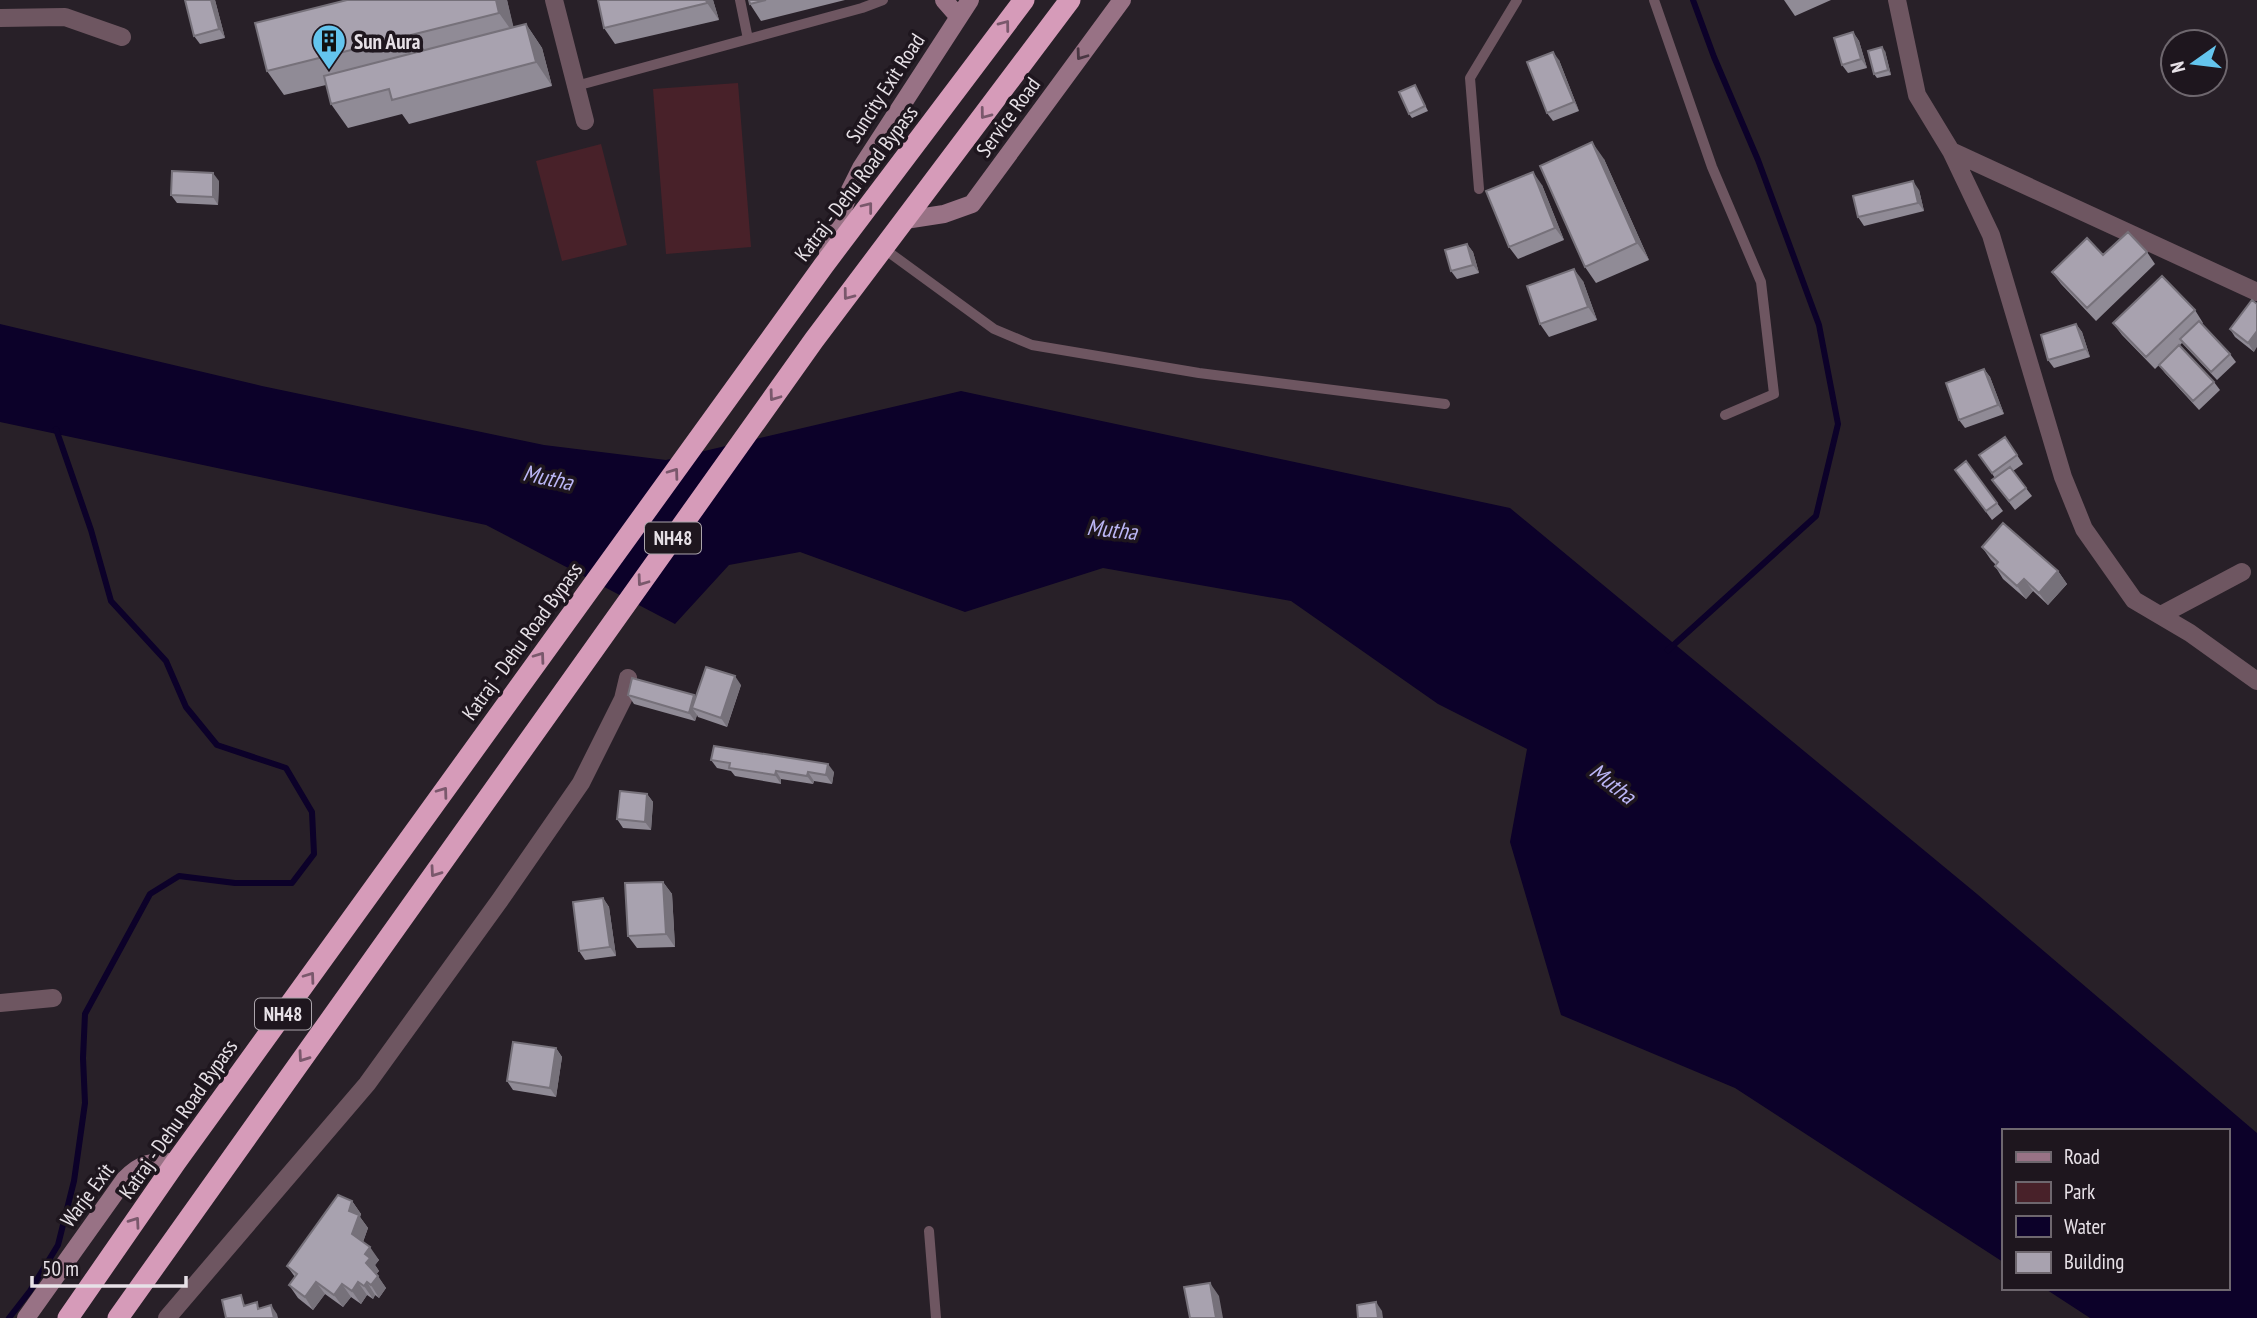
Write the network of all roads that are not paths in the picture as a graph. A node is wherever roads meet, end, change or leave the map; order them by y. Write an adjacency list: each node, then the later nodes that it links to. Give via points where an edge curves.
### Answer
1 (554, 0): 16 (street)
2 (740, 0): 15 (lane)
3 (883, 0): 15 (lane)
4 (944, 0): 12 (street)
5 (970, 0): 12 (street)
6 (1024, 0): 22 (highway, Katraj - Dehu Road Bypass / NH48, one-way to 6)
7 (1070, 0): 20 (highway, NH48, one-way to 20)
8 (1122, 0): 20 (street, Service Road, one-way to 20, via 972,204)
9 (1517, 0): 19 (lane, via 1470,78)
10 (1654, 0): 25 (lane, via 1712,167 1761,282 1774,394)
11 (1897, 0): 18 (street, via 1917,95)
12 (958, 16): 22 (street, Suncity Exit Road, via 861,167)
13 (0, 18): 14 (street, via 65,17)
14 (122, 37)
15 (748, 39): 16 (lane)
16 (576, 86): 17 (street)
17 (585, 121)
18 (1951, 151): 23 (street); 27 (street, via 1992,235 2063,477 2084,529 2134,600)
19 (1479, 189)
20 (905, 220): 21 (highway, NH48)
21 (883, 248): 24 (lane, via 994,329 1032,345 1199,373); 36 (highway, NH48, one-way to 36)
22 (824, 265): 32 (highway, Katraj - Dehu Road Bypass / NH48, one-way to 22)
23 (2257, 292)
24 (1445, 404)
25 (1725, 415)
26 (2242, 572): 27 (street)
27 (2161, 615): 29 (street)
28 (628, 678): 37 (street, via 623,699 581,783 375,1073)
29 (2257, 681)
30 (53, 998): 31 (street)
31 (0, 1003)
32 (176, 1161): 34 (street, Warje Exit, via 151,1162 125,1179); 35 (highway, Katraj - Dehu Road Bypass / NH48, one-way to 32)
33 (929, 1231): 38 (lane)
34 (26, 1318)
35 (68, 1318)
36 (118, 1318)
37 (167, 1318)
38 (936, 1318)

